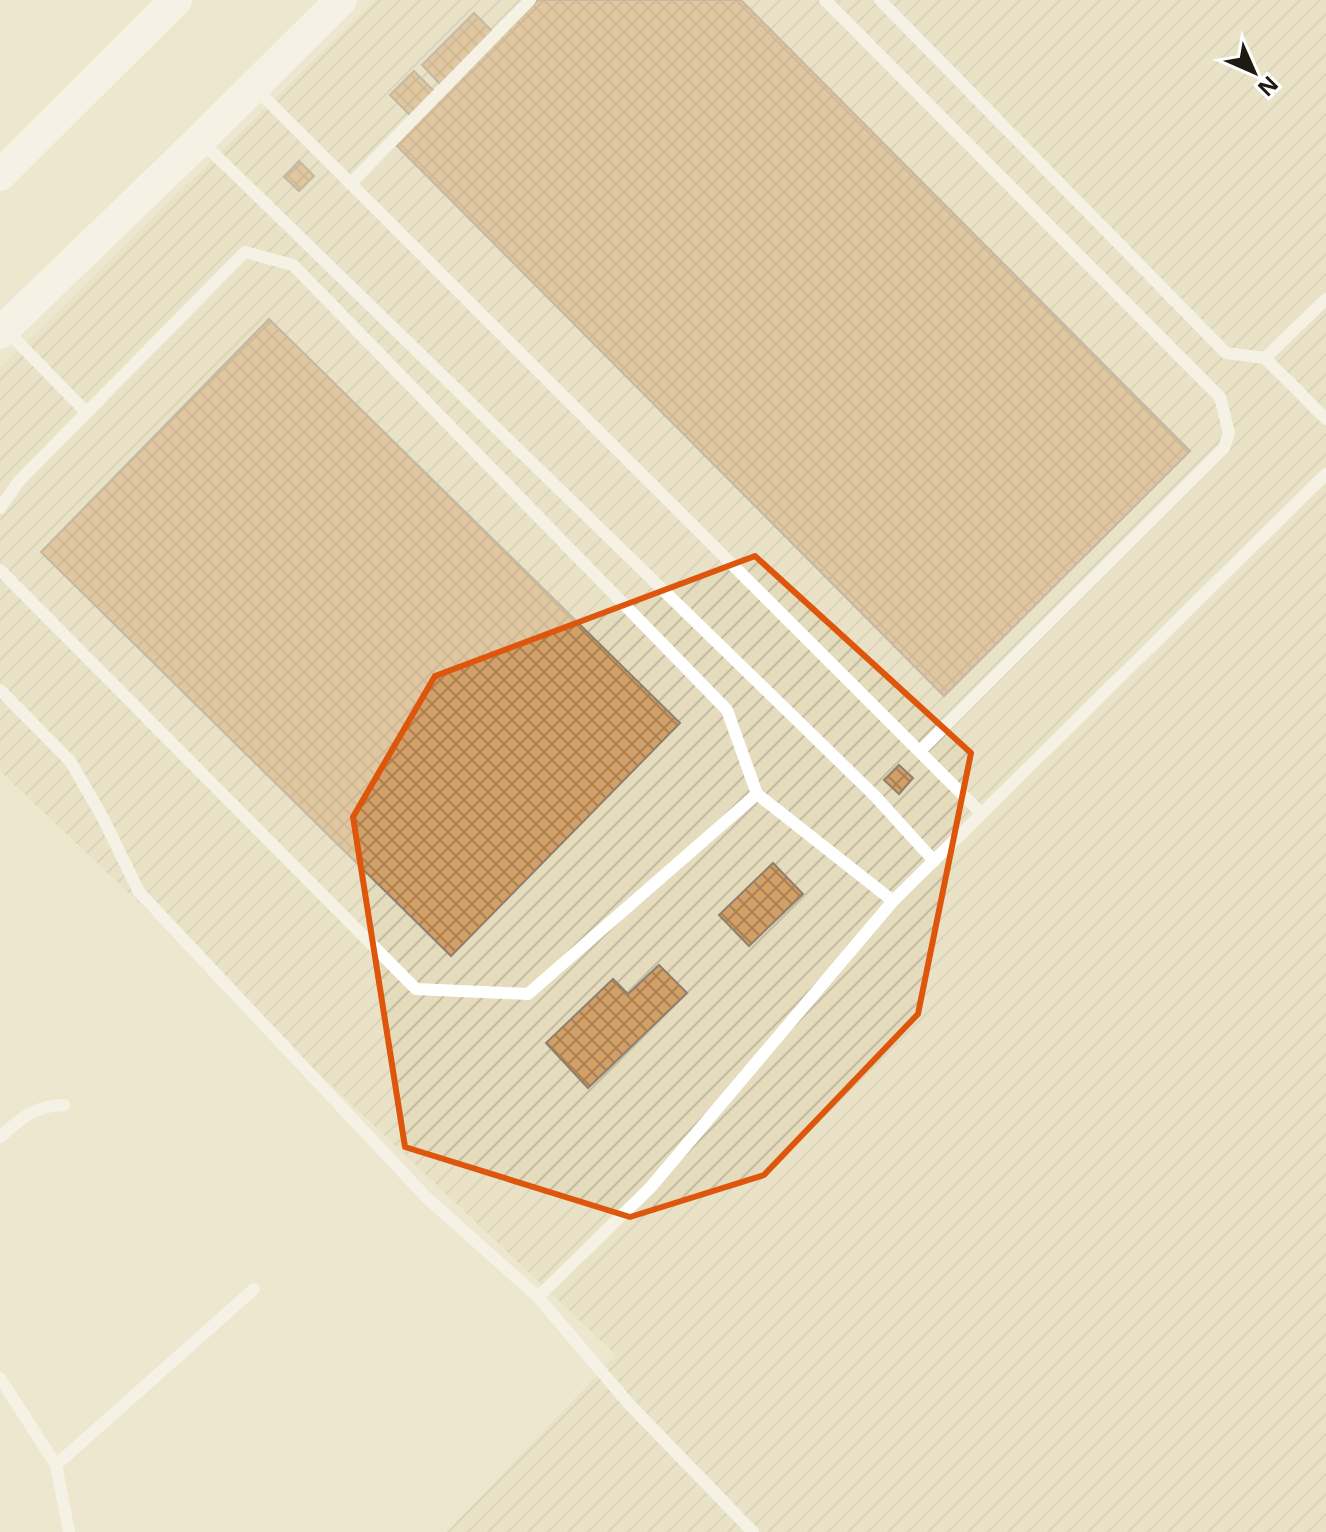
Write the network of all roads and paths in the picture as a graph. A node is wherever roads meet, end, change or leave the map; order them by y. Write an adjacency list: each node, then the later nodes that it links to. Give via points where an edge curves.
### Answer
1 (176, 0): 8 (street)
2 (341, 0): 6 (street)
3 (530, 0): 9 (lane)
4 (825, 0): 19 (lane, via 1220,397 1229,433 1224,448)
5 (880, 0): 12 (lane, via 1226,353)
6 (254, 87): 7 (street); 9 (lane)
7 (200, 140): 11 (street); 22 (lane, via 875,796)
8 (0, 175)
9 (350, 184): 19 (lane)
10 (1326, 299): 12 (lane)
11 (2, 331): 13 (lane)
12 (1265, 358): 14 (lane)
13 (86, 412): 16 (lane); 20 (lane, via 245,252 293,265 727,710)
14 (1326, 419)
15 (1326, 474): 21 (lane)
16 (0, 508)
17 (0, 570): 20 (lane, via 416,989 528,994)
18 (0, 690): 27 (lane, via 70,761 139,892 426,1197)
19 (920, 751): 21 (lane)
20 (757, 794): 23 (lane)
21 (982, 814): 22 (lane)
22 (934, 861): 23 (lane)
23 (893, 901): 27 (lane, via 650,1188)
24 (64, 1105): 25 (lane, via 29,1112)
25 (0, 1137)
26 (254, 1289): 29 (lane)
27 (538, 1297): 31 (lane, via 629,1404)
28 (0, 1378): 29 (lane)
29 (56, 1465): 30 (lane)
30 (65, 1531)
31 (753, 1532)

